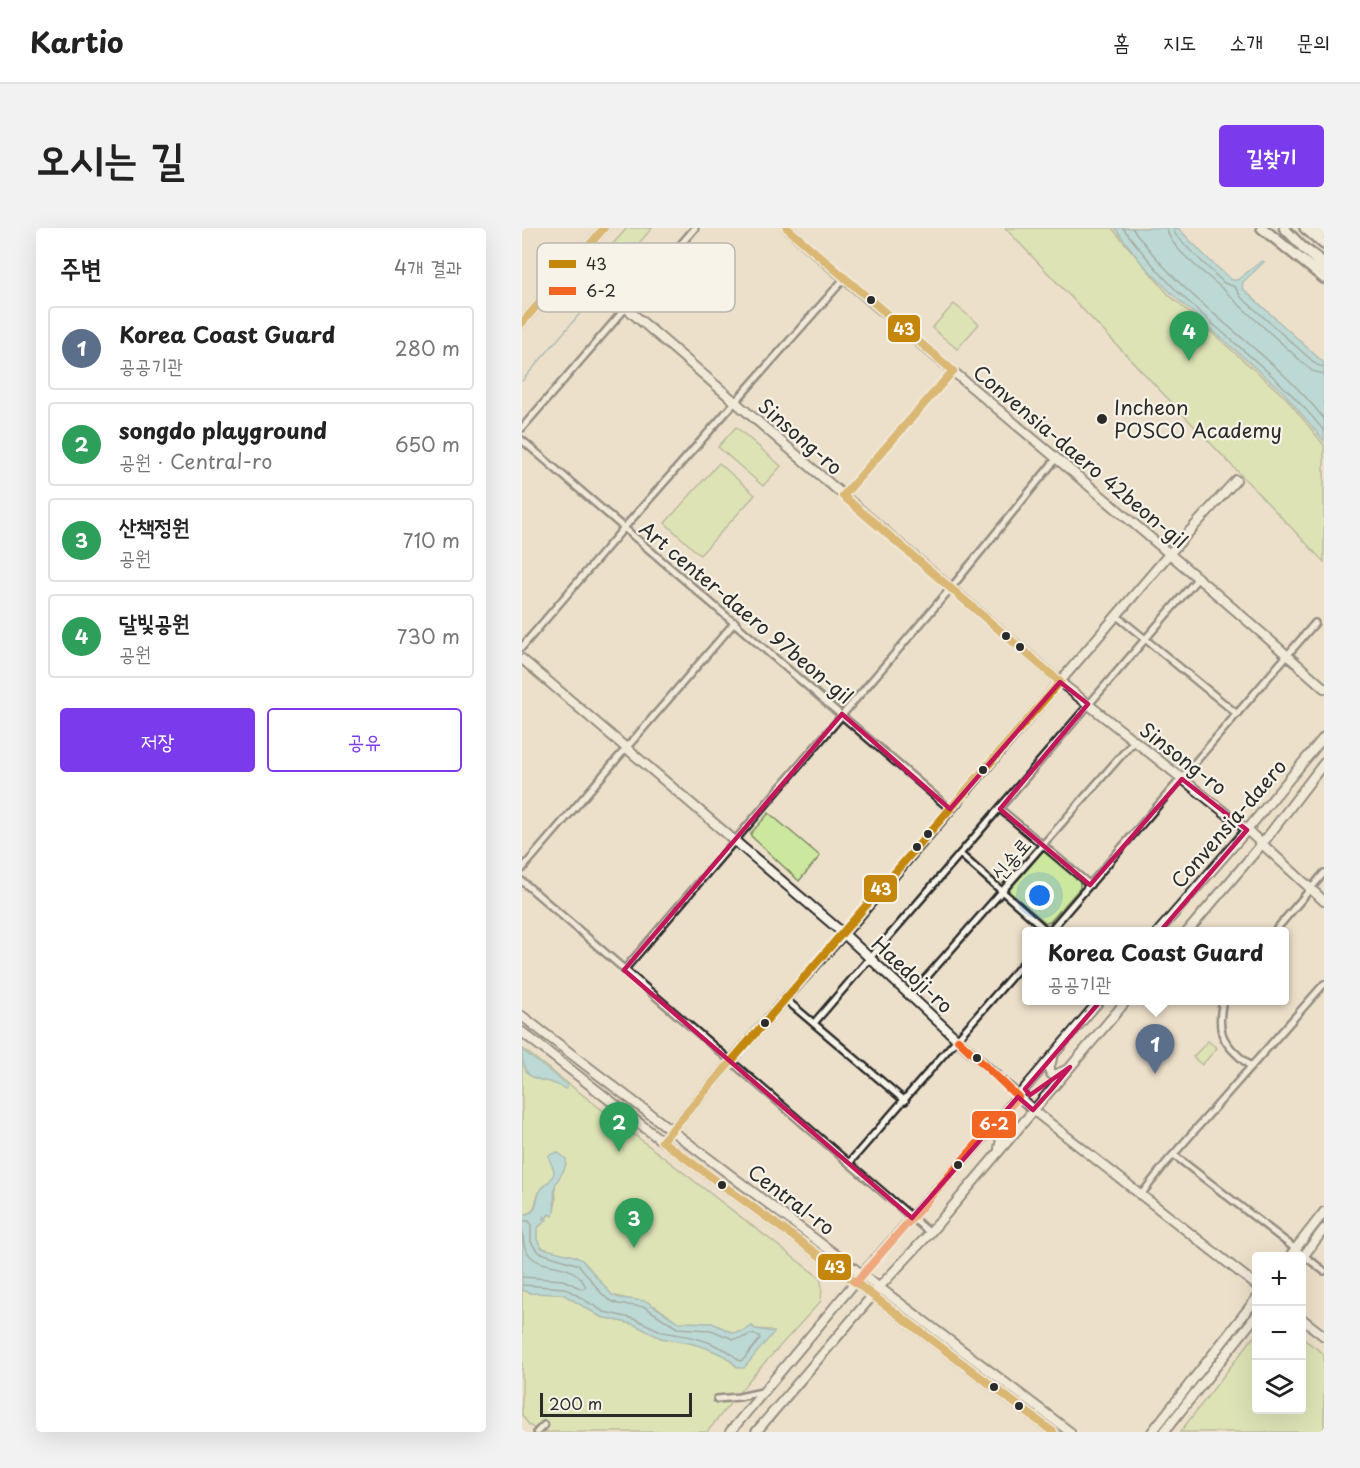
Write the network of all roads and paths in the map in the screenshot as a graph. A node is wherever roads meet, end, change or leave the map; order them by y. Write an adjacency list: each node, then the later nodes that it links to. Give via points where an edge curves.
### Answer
1 (604, 228): 9 (street)
2 (695, 228): 10 (street)
3 (787, 228): 16 (street, Convensia-daero 42beon-gil)
4 (1262, 228): 15 (highway)
5 (1284, 228): 12 (main road)
6 (1305, 228): 11 (highway)
7 (1318, 228): 8 (highway)
8 (1324, 233)
9 (591, 243)
10 (682, 243)
11 (1324, 244)
12 (1303, 248): 13 (highway); 14 (main road)
13 (1324, 263)
14 (1324, 269)
15 (1324, 278)
16 (844, 279): 21 (street, Convensia-daero 42beon-gil); 22 (street)
17 (537, 306): 20 (street)
18 (623, 312): 23 (street)
19 (629, 312): 22 (street, Sinsong-ro)
20 (522, 323)
21 (952, 371): 25 (street, Convensia-daero 42beon-gil); 27 (street)
22 (734, 402): 27 (street, Sinsong-ro); 28 (street)
23 (522, 428)
24 (522, 440): 28 (street, Art center-daero 97beon-gil)
25 (1056, 459): 29 (street, Convensia-daero 42beon-gil); 31 (street)
26 (1236, 480): 29 (street)
27 (843, 496): 31 (street, Sinsong-ro)
28 (623, 529): 33 (street, Art center-daero 97beon-gil); 36 (street)
29 (1170, 553): 30 (street, Convensia-daero 42beon-gil); 32 (street)
30 (1197, 578): 35 (street); 37 (street, Convensia-daero 42beon-gil)
31 (951, 588): 39 (street, Sinsong-ro); 42 (street)
32 (1117, 616): 35 (street); 39 (street)
33 (735, 622): 42 (street, Art center-daero 97beon-gil); 46 (street)
34 (1315, 623): 37 (street)
35 (1144, 639): 41 (street); 43 (street)
36 (522, 647)
37 (1287, 655): 40 (street, Convensia-daero 42beon-gil); 43 (street)
38 (522, 659): 46 (street, Haedoji-ro)
39 (1060, 682): 41 (street, Sinsong-ro); 49 (street)
40 (1324, 688)
41 (1088, 704): 45 (street, Sinsong-ro); 50 (street)
42 (842, 714): 49 (street, Art center-daero 97beon-gil); 52 (street)
43 (1237, 714): 48 (street)
44 (1324, 737): 51 (street, Convensia-daero)
45 (1134, 741): 48 (street, Sinsong-ro); 54 (street, 신송로)
46 (626, 748): 52 (street, Haedoji-ro); 56 (street)
47 (1324, 765): 53 (street, Convensia-daero)
48 (1182, 778): 51 (street, Sinsong-ro); 59 (street)
49 (950, 809): 68 (street)
50 (1000, 809): 54 (street); 55 (street)
51 (1247, 830): 53 (street, Sinsong-ro); 65 (street, Convensia-daero)
52 (735, 841): 68 (street, Haedoji-ro); 71 (street)
53 (1262, 844): 60 (street, Sinsong-ro); 66 (street, Convensia-daero)
54 (1042, 846): 59 (street); 61 (street, 신송로)
55 (960, 854): 61 (street); 69 (street)
56 (522, 869)
57 (1324, 873): 60 (street)
58 (522, 881): 71 (street)
59 (1090, 885): 64 (street)
60 (1310, 888): 62 (street, Sinsong-ro); 67 (street)
61 (1002, 892): 63 (street); 73 (street, 신송로)
62 (1324, 901)
63 (1042, 927)
64 (1052, 927)
65 (1162, 927)
66 (1191, 927)
67 (1278, 927)
68 (844, 934): 69 (street, Haedoji-ro); 74 (street)
69 (869, 958): 73 (street, Haedoji-ro); 79 (street)
70 (1022, 965): 81 (street)
71 (624, 970): 83 (street)
72 (1324, 984): 85 (street)
73 (910, 996): 81 (street, Haedoji-ro)
74 (785, 999): 79 (street); 83 (street)
75 (1096, 1005): 82 (street)
76 (1123, 1005): 84 (street)
77 (1222, 1005): 85 (street, via 1224,1042)
78 (522, 1016): 89 (street, Central-ro)
79 (814, 1023): 87 (street)
80 (522, 1032): 90 (street, Central-ro)
81 (958, 1040): 86 (street, Haedoji-ro); 87 (street)
82 (1055, 1053): 84 (street, via 1049,1066 1051,1074); 86 (street)
83 (732, 1062): 89 (street); 94 (street)
84 (1070, 1067): 88 (street)
85 (1251, 1067): 93 (street)
86 (1018, 1097): 88 (street, Haedoji-ro); 91 (street)
87 (905, 1101): 94 (street)
88 (1033, 1110): 92 (street); 95 (street, Haedoji-ro)
89 (671, 1131): 90 (street); 106 (street, Central-ro)
90 (662, 1141): 107 (street, Central-ro)
91 (980, 1141): 92 (street, via 991,1133 997,1134 1001,1143); 97 (street)
92 (997, 1152): 99 (street)
93 (1174, 1155): 95 (street); 100 (street)
94 (849, 1163): 97 (street)
95 (1140, 1196): 108 (street, Haedoji-ro)
96 (1324, 1212): 100 (street)
97 (912, 1218): 99 (street); 106 (street)
98 (1324, 1229): 103 (street)
99 (930, 1233): 109 (street)
100 (1296, 1249): 101 (street); 102 (street)
101 (1294, 1252)
102 (1299, 1252)
103 (1306, 1252)
104 (1306, 1258): 105 (street)
105 (1324, 1271)
106 (862, 1274): 107 (street); 109 (street, Central-ro)
107 (856, 1282): 110 (street, Central-ro); 115 (street)
108 (1252, 1282)
109 (880, 1287): 110 (street); 122 (street, Central-ro)
110 (873, 1296): 120 (street); 121 (street, Central-ro)
111 (1252, 1305): 123 (street)
112 (1252, 1322): 124 (street)
113 (1306, 1322): 114 (street)
114 (1324, 1336)
115 (765, 1389): 116 (street); 119 (street)
116 (717, 1399)
117 (544, 1425): 118 (street)
118 (537, 1432)
119 (730, 1432)
120 (756, 1432)
121 (1053, 1432)
122 (1070, 1432)
123 (1152, 1432)
124 (1164, 1432)

